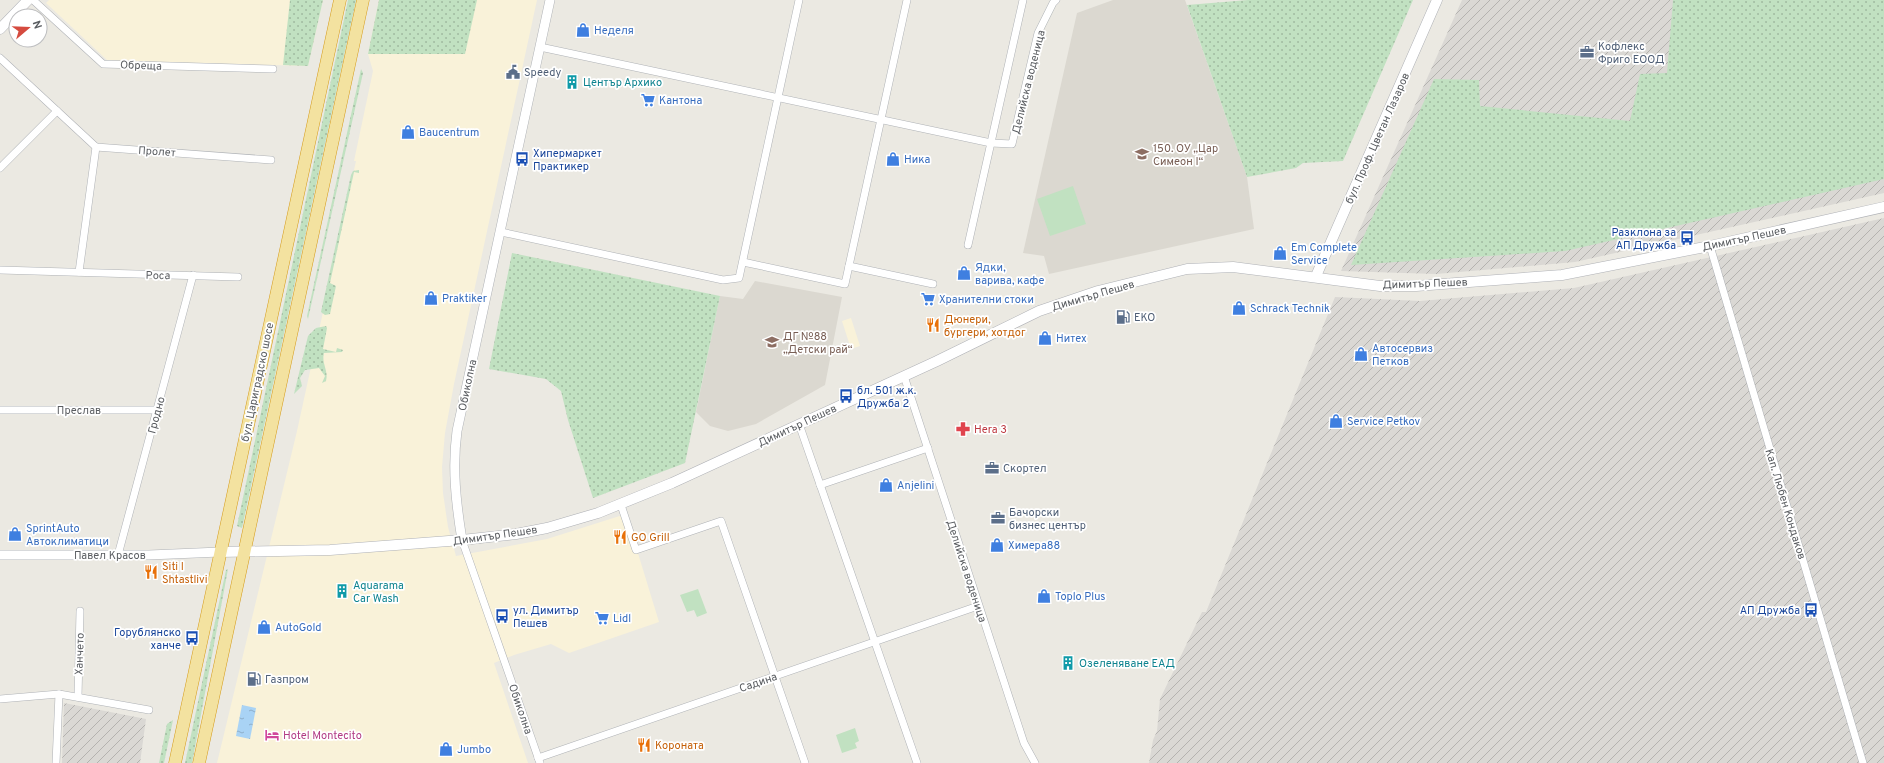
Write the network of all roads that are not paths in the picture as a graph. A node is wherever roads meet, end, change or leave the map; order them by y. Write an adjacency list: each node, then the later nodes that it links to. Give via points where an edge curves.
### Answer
1 (340, 0): 41 (highway, бул. Цариградско шосе)
2 (363, 0): 42 (highway)
3 (550, 0): 11 (street, Обиколна)
4 (799, 0): 14 (street)
5 (907, 0): 16 (street)
6 (1023, 0): 17 (street)
7 (1056, 0): 17 (street, Делийска воденица, via 1038,33 1012,144)
8 (1437, 0): 30 (main road, бул. Проф. Цветан Лазаров)
9 (27, 1): 10 (main road); 13 (street, Обреща, via 104,64)
10 (0, 29)
11 (540, 47): 14 (street); 22 (street, Обиколна)
12 (0, 58): 15 (street)
13 (273, 69)
14 (778, 97): 16 (street); 25 (street)
15 (57, 111): 18 (street); 20 (street)
16 (881, 119): 17 (street); 26 (street)
17 (991, 143): 23 (street)
18 (96, 147): 19 (street, Пролет); 28 (street)
19 (271, 160)
20 (0, 168)
21 (1884, 207): 24 (main road, Димитър Пешев)
22 (500, 232): 25 (street, via 723,280 739,278); 40 (street, Обиколна, via 455,444 455,494)
23 (968, 245)
24 (1710, 246): 30 (main road, Димитър Пешев, via 1562,274 1416,286 1380,286); 60 (street, Кап. Любен Кондаков)
25 (743, 262): 26 (street, via 845,284)
26 (849, 266): 32 (street)
27 (0, 270): 28 (street, Роса)
28 (78, 272): 29 (street, Роса)
29 (193, 275): 31 (street, Роса); 35 (street, Гродно)
30 (1316, 276): 33 (main road, Димитър Пешев, via 1233,267 1180,271 1098,292 1039,311)
31 (238, 277)
32 (933, 284)
33 (904, 376): 36 (main road, Димитър Пешев); 37 (street, Делийска воденица)
34 (0, 410): 35 (street, Преслав)
35 (158, 410): 44 (street, Гродно)
36 (799, 424): 38 (street); 39 (main road, Димитър Пешев)
37 (928, 448): 38 (street); 45 (street, Делийска воденица)
38 (820, 485): 47 (street)
39 (621, 505): 40 (main road, Димитър Пешев, via 547,528); 48 (street, via 636,550 721,521)
40 (462, 540): 42 (main road, Димитър Пешев, via 330,550); 53 (street, Обиколна)
41 (220, 552): 42 (main road, Димитър Пешев); 44 (street, Павел Красов); 55 (highway, бул. Цариградско шосе)
42 (245, 552): 56 (highway)
43 (0, 555): 44 (street, Павел Красов)
44 (118, 555)
45 (978, 606): 47 (street, Садина); 59 (street, Делийска воденица, via 1024,743)
46 (80, 611): 50 (street, Ханчето)
47 (875, 642): 48 (street, Садина); 58 (street)
48 (775, 676): 53 (street, Садина); 57 (street)
49 (59, 694): 50 (street); 51 (street); 54 (street)
50 (78, 697): 52 (street)
51 (0, 699)
52 (149, 710)
53 (539, 760)
54 (56, 763)
55 (175, 763)
56 (199, 763)
57 (804, 763)
58 (917, 763)
59 (1035, 763)
60 (1863, 763)

